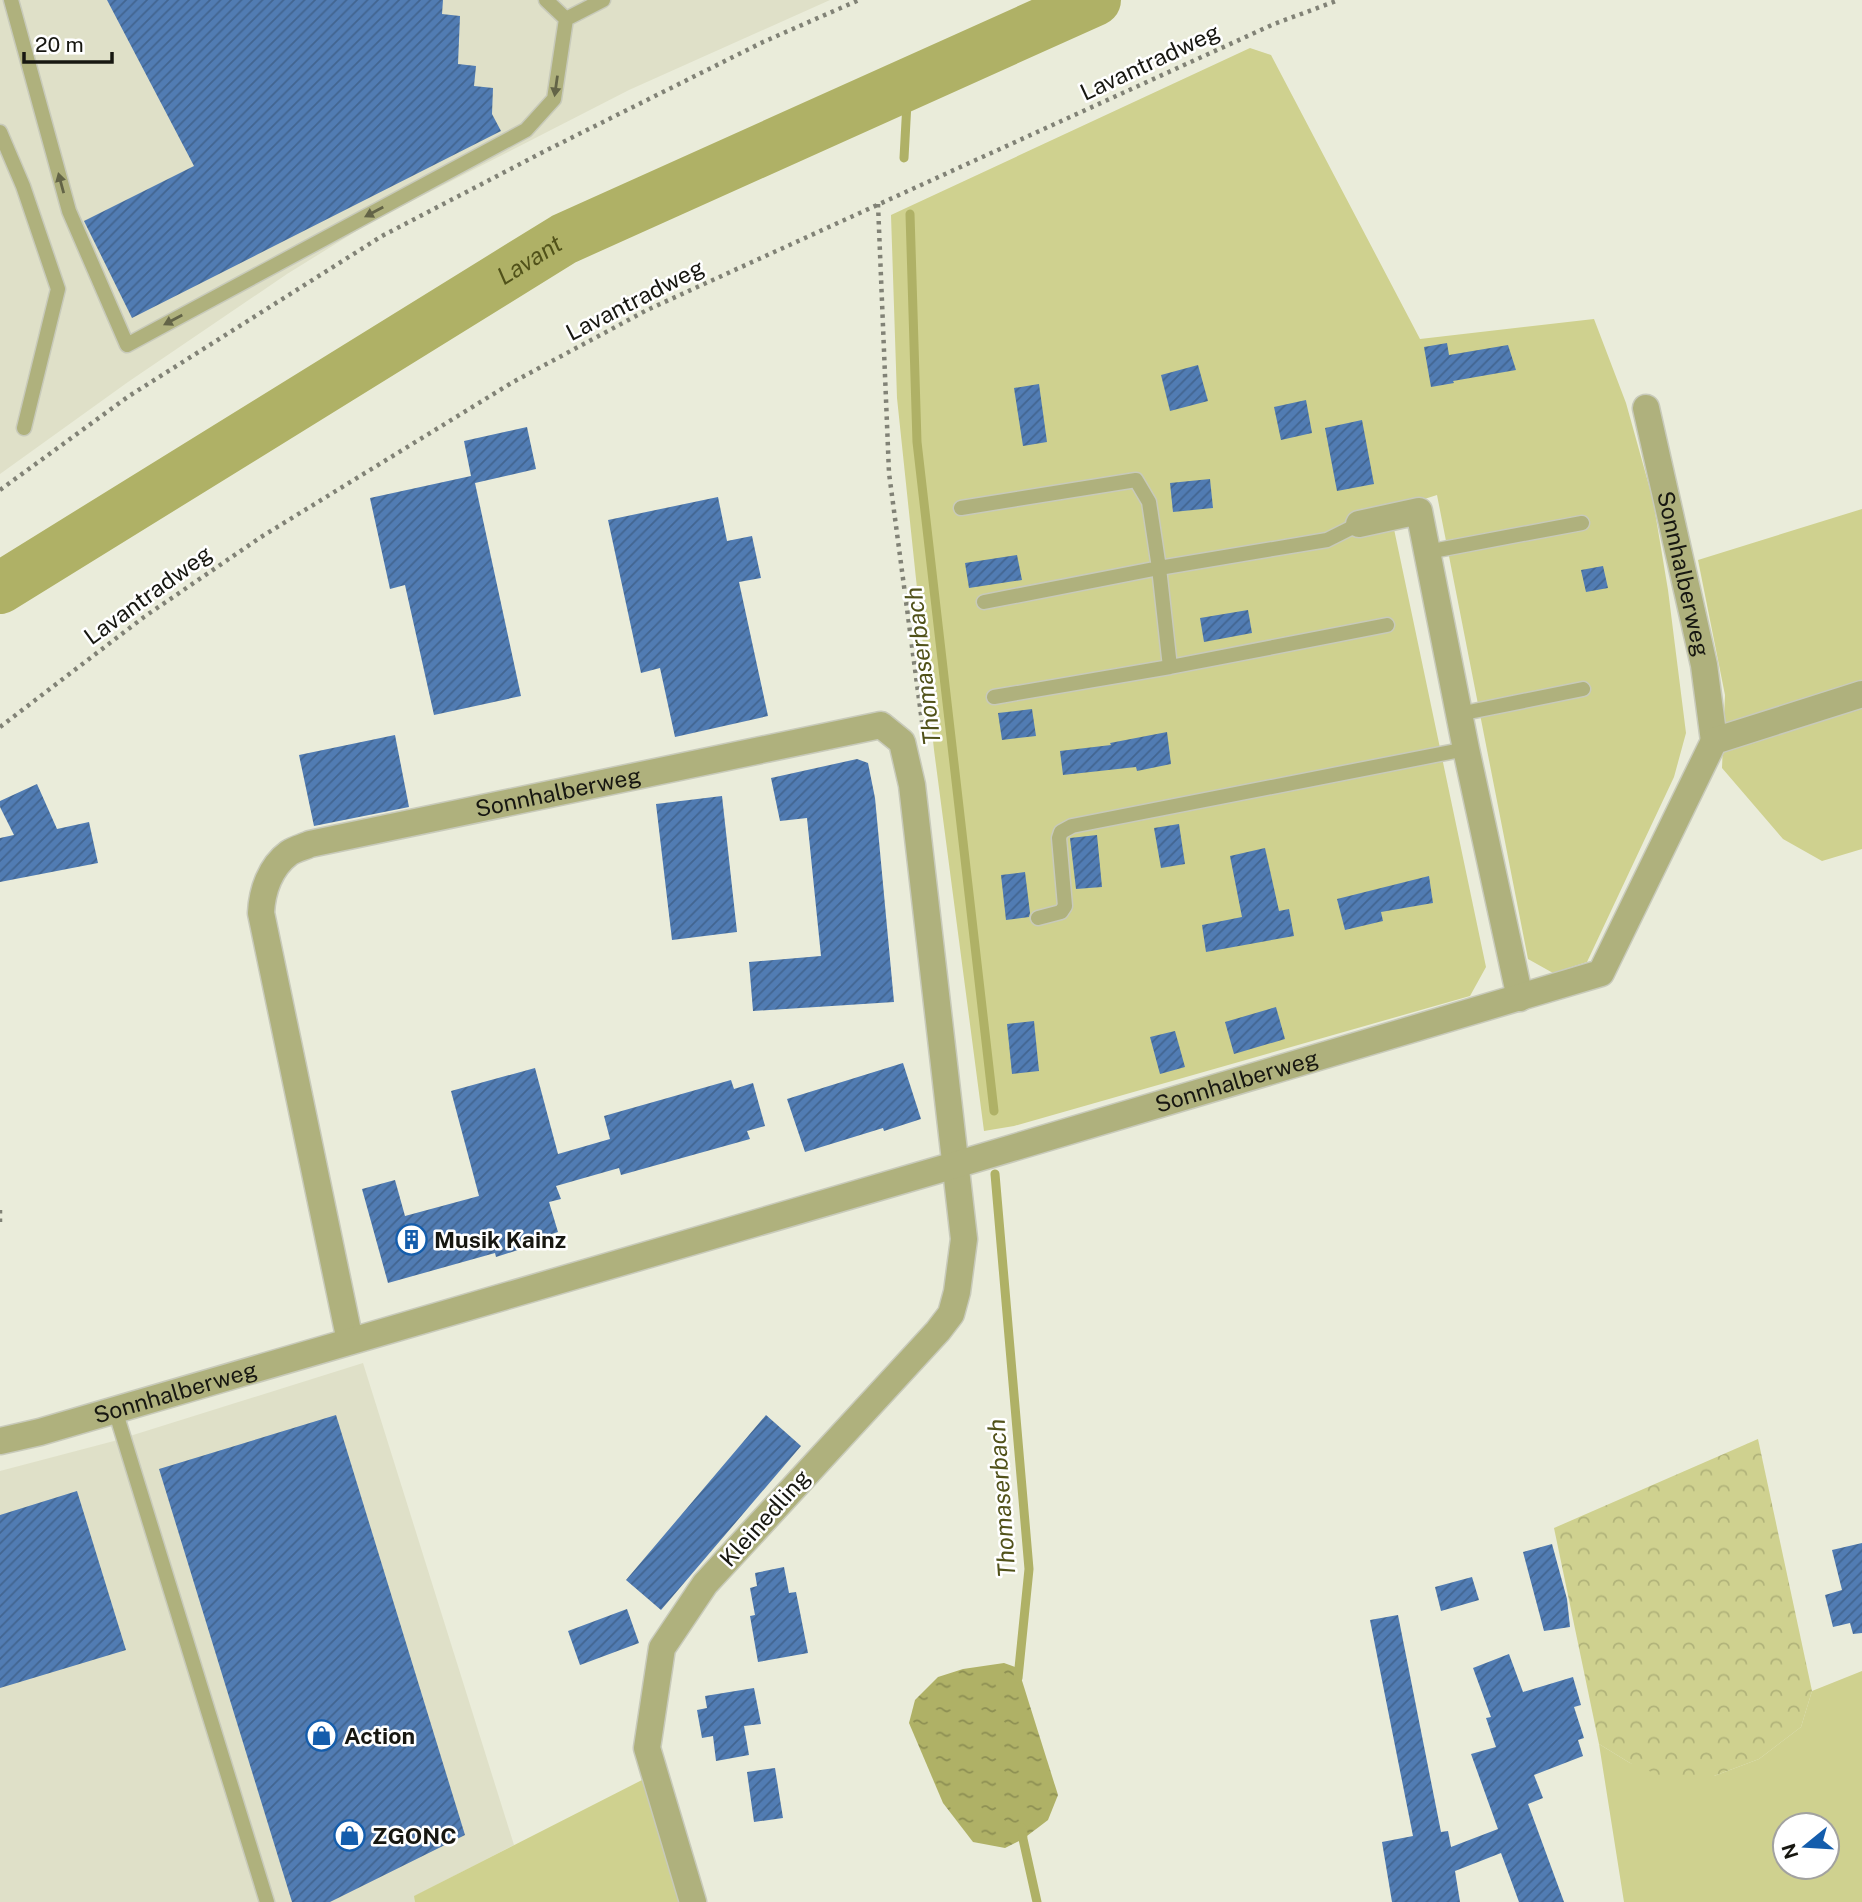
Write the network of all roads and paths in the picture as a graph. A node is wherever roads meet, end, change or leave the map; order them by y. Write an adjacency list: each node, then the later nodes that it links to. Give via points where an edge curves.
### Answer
1 (11, 0): 6 (lane, one-way to 1, via 554,99 526,130 127,345 69,211)
2 (546, 0): 6 (lane)
3 (603, 0): 6 (lane)
4 (859, 0): 11 (path, via 751,48 383,236 130,396)
5 (1339, 0): 8 (path, Lavantradweg, via 1274,24)
6 (566, 19)
7 (0, 132): 10 (lane, via 58,289)
8 (878, 204): 24 (path, Lavantradweg, via 647,310 501,389 261,537 145,617); 25 (path, via 889,473)
9 (1646, 408): 26 (street, Sonnhalberweg, via 1704,665)
10 (24, 428)
11 (0, 490)
12 (961, 509): 16 (lane, via 1136,480 1149,502)
13 (1582, 523): 15 (lane)
14 (1359, 524): 15 (street, via 1419,511); 16 (lane, via 1327,540)
15 (1427, 552): 23 (street)
16 (1158, 568): 17 (lane); 19 (lane)
17 (984, 602)
18 (1387, 625): 19 (lane)
19 (1170, 667): 22 (lane)
20 (1583, 689): 23 (lane)
21 (1862, 694): 26 (street)
22 (994, 697)
23 (1459, 714): 27 (street)
24 (0, 727)
25 (923, 733)
26 (1714, 741): 29 (street, Sonnhalberweg, via 1601,973)
27 (1466, 749): 28 (lane, via 1072,826 1059,838 1065,906 1061,912); 29 (street)
28 (1038, 918)
29 (1520, 998): 30 (street, Sonnhalberweg)
30 (955, 1165): 33 (street, Sonnhalberweg); 33 (street, Sonnhalberweg, via 912,785 902,742 881,725 310,844 289,853 269,878 261,913); 37 (street, Kleinedling, via 964,1239 951,1314 705,1584 662,1648 647,1748)
31 (0, 1210): 32 (path)
32 (0, 1226)
33 (350, 1341): 34 (street, Sonnhalberweg)
34 (115, 1410): 35 (street, Sonnhalberweg); 36 (lane)
35 (0, 1441)
36 (267, 1902)
37 (693, 1902)

